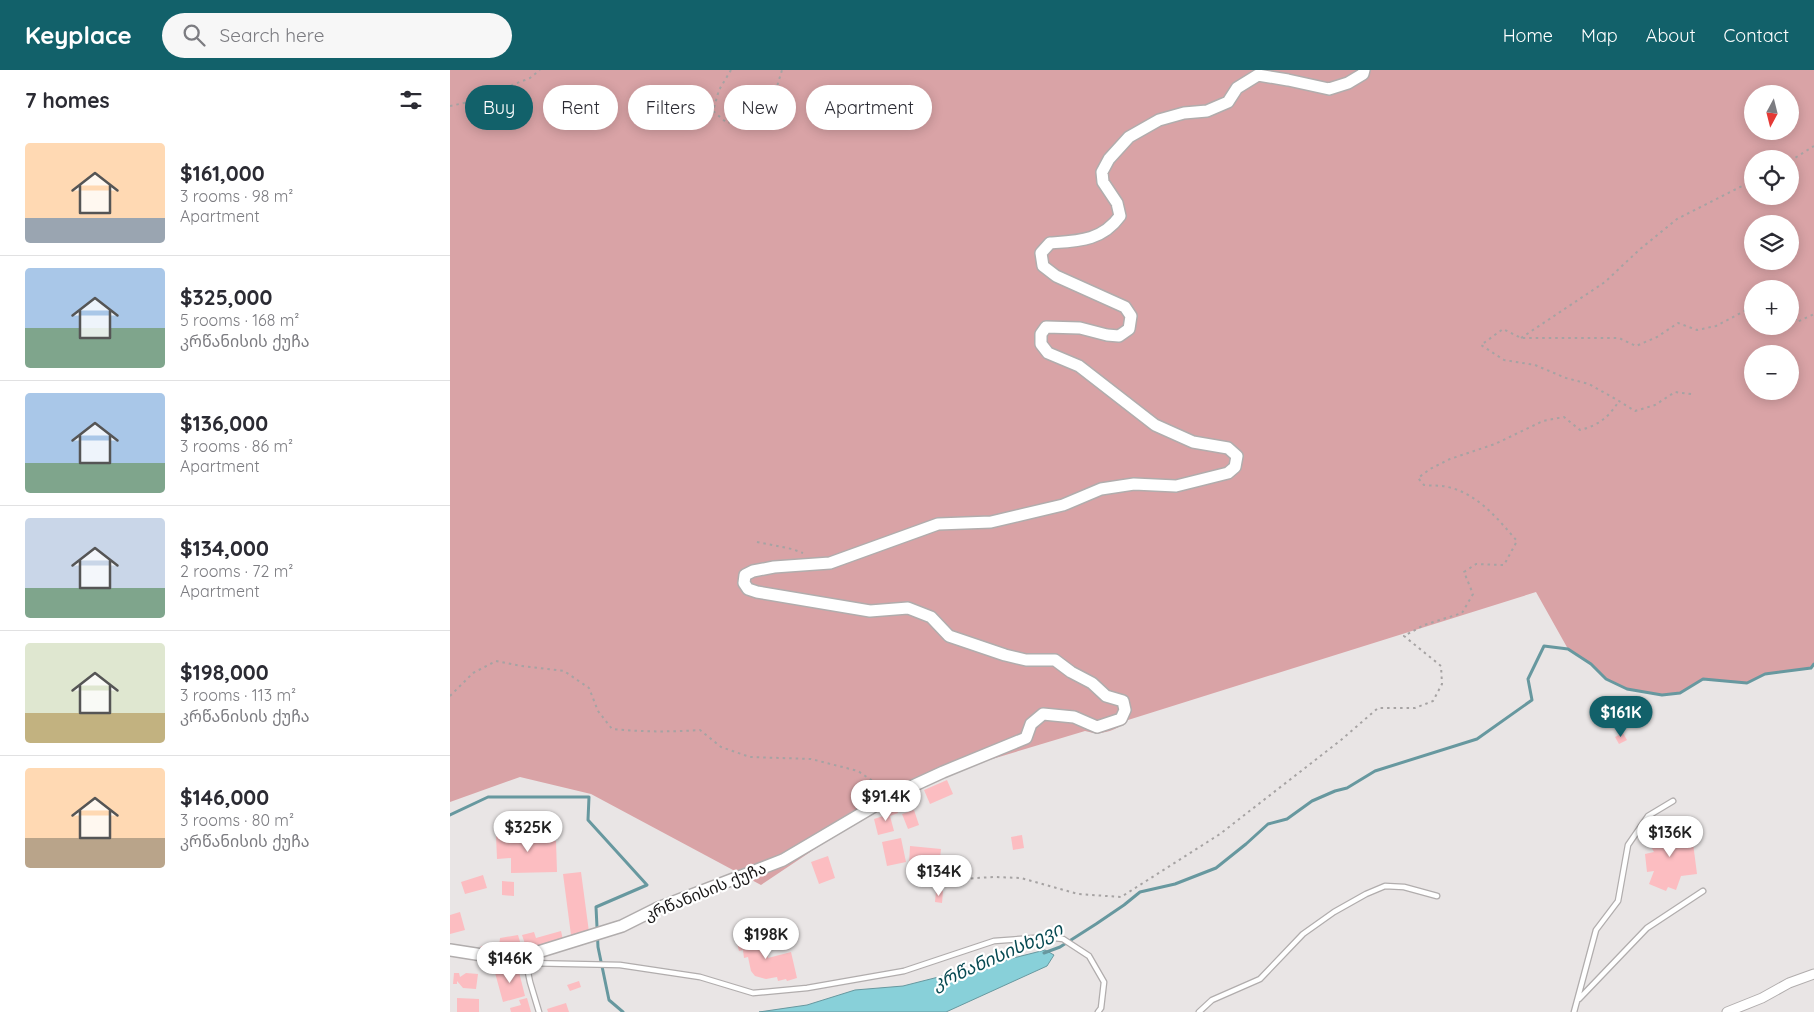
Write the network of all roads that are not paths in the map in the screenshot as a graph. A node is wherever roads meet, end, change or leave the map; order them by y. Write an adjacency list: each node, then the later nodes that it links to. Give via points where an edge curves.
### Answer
1 (1364, 70): 5 (street, კრწანისის ქუჩა, via 1348,83 1329,89 1258,75 1237,88 1228,102 1207,111 1159,120 1129,137 1102,172 1103,182 1117,203 1120,216 1112,228 1085,240 1050,243 1041,253 1043,266 1056,276 1125,307 1131,316 1129,329 1120,336 1080,328 1046,327 1041,334 1041,344 1048,353 1079,366 1155,425 1193,442 1228,448 1237,456 1235,467 1228,473 1176,486 1134,484 1100,489 1063,505 991,522 938,524 830,563 774,567 745,575 744,583 748,589 757,592 870,611 908,608 931,617 949,636 1026,660 1055,660 1092,683 1106,696 1123,701 1125,710 1121,719 1097,727 1074,717 1043,714 1032,724 1026,738 893,795 783,860 658,908 622,926 522,957 495,957)
2 (1673, 801): 7 (lane, via 1648,816 1628,845 1618,901 1596,930)
3 (1703, 891): 7 (lane, via 1647,928)
4 (1437, 896): 11 (lane, via 1404,887 1385,886 1366,894 1303,934 1260,979 1212,1000)
5 (450, 950)
6 (1814, 974): 8 (street)
7 (1578, 1000): 12 (lane)
8 (1732, 1011)
9 (539, 1012): 10 (lane, via 526,963 620,965 700,978 754,993 807,988 904,971 994,941 1046,937 1063,938 1090,956 1104,982)
10 (1098, 1012)
11 (1199, 1012)
12 (1574, 1012)

